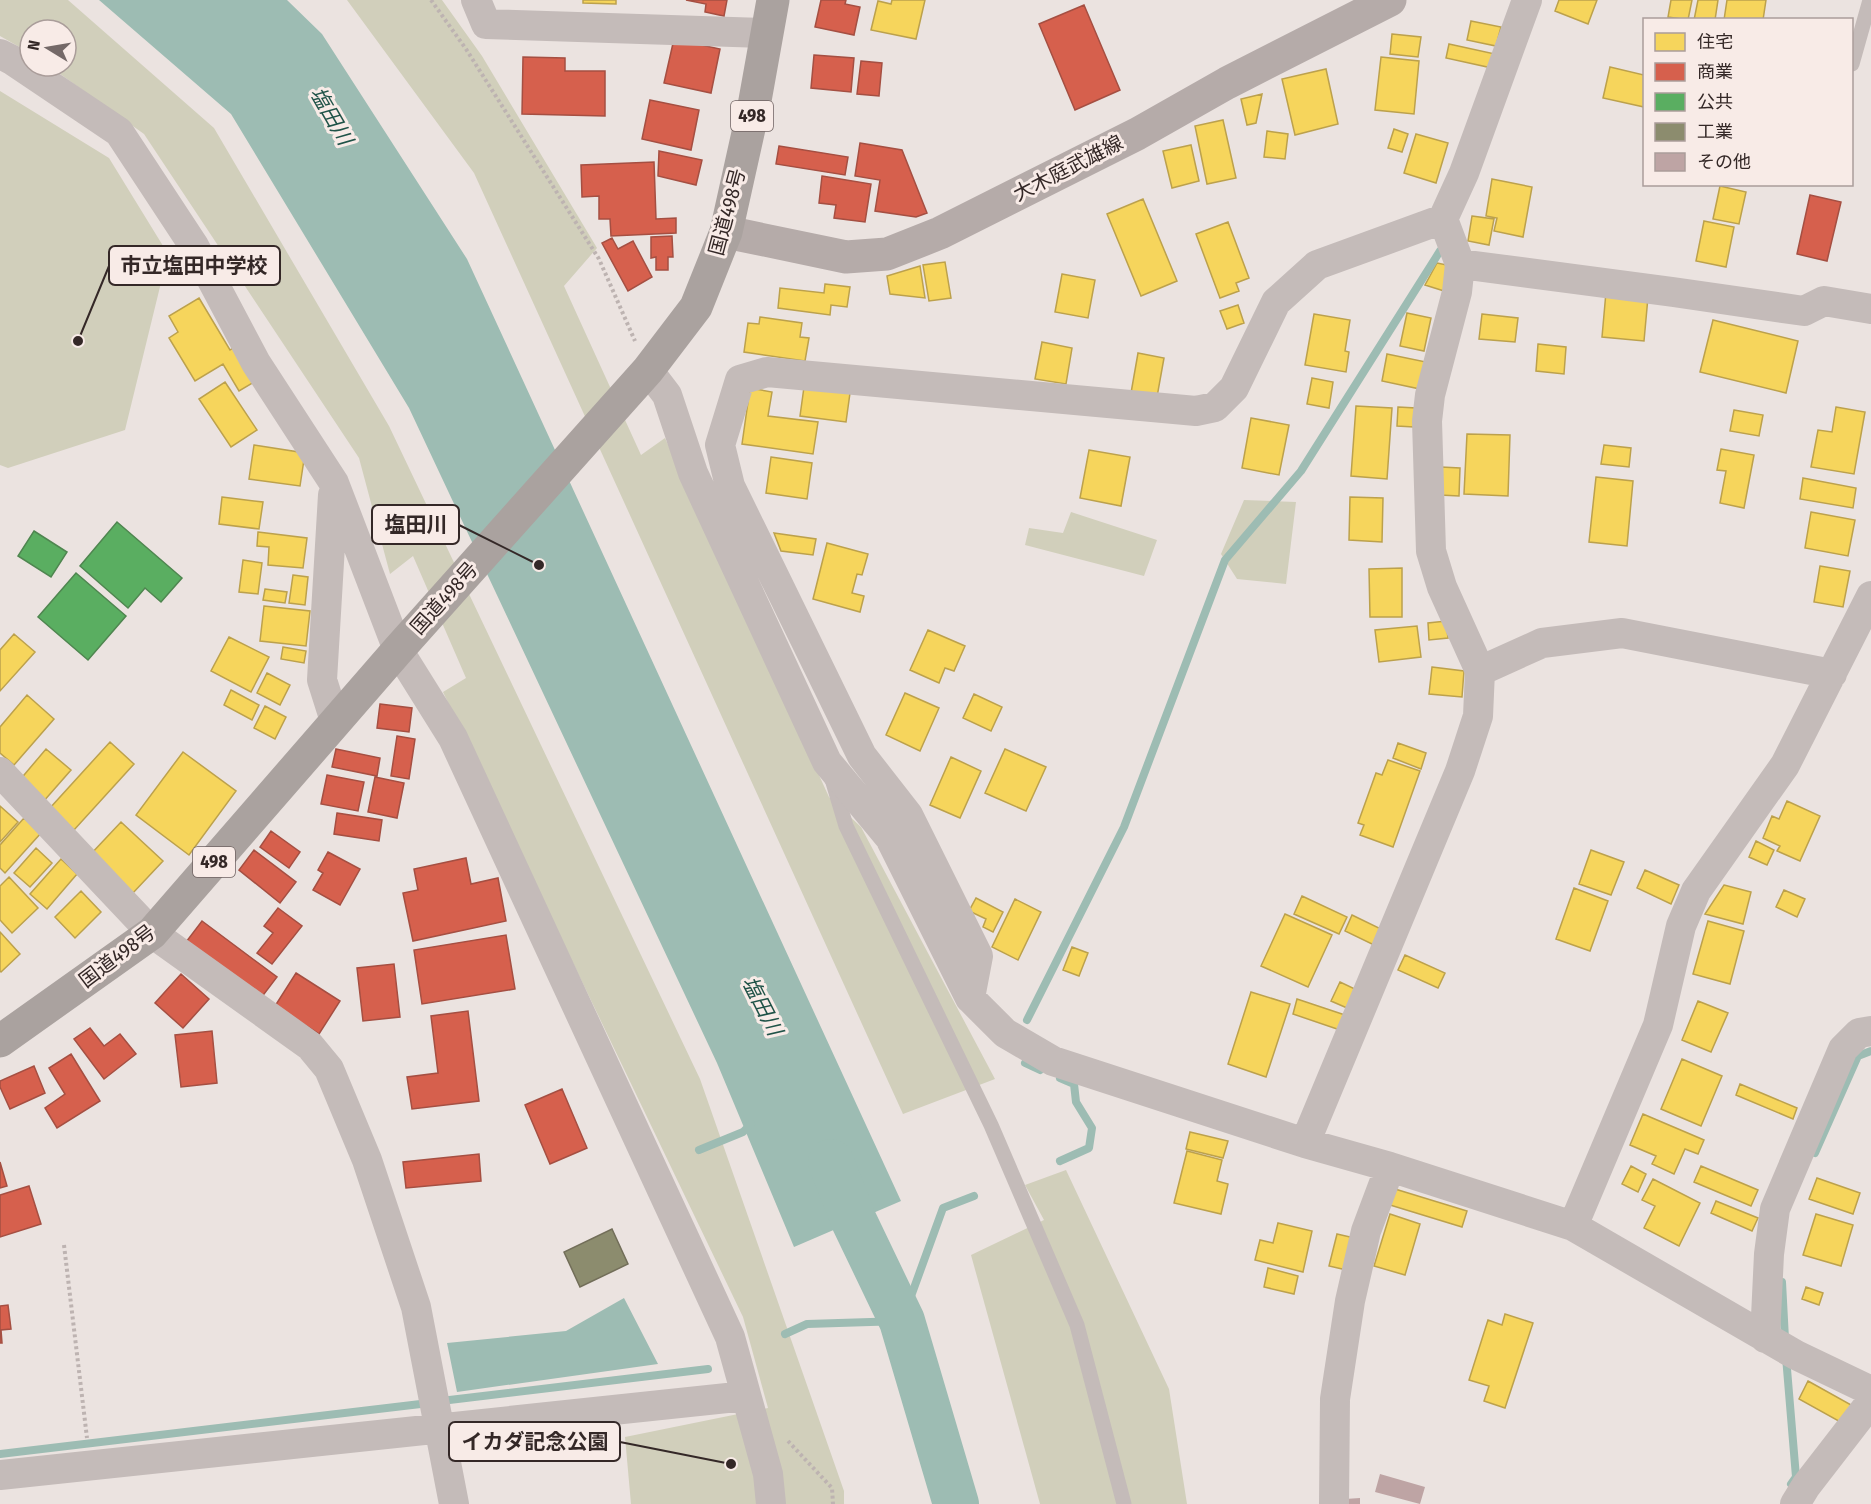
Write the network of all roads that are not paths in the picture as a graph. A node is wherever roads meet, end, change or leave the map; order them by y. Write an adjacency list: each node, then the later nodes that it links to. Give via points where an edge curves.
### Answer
1 (476, 0): 6 (street, via 486,24)
2 (773, 0): 6 (highway, 国道498号 / 498)
3 (1390, 0): 10 (main road, 大木庭武雄線, via 1137,134 940,233 887,254 846,257)
4 (1527, 0): 9 (street)
5 (1870, 0): 8 (lane)
6 (767, 33): 10 (highway, 国道498号 / 498)
7 (0, 54): 14 (street, via 119,132 194,246 256,363)
8 (1853, 57)
9 (1443, 219): 11 (street); 23 (street, via 1317,265 1276,302 1234,388 1215,407 1196,411 767,372 740,380 720,445 730,486 862,756 908,815 978,956)
10 (726, 232): 13 (highway, 国道498号 / 498, via 696,307)
11 (1460, 264): 12 (street, via 1804,311 1824,301); 17 (street, via 1427,422 1431,551 1442,587)
12 (1871, 309)
13 (648, 370): 16 (highway, 国道498号 / 498); 20 (street, via 667,395 693,473)
14 (334, 483): 16 (street); 19 (street, via 322,680)
15 (1871, 596): 18 (street)
16 (398, 650): 19 (highway, 国道498号 / 498); 31 (street, via 458,748 730,1337)
17 (1480, 671): 18 (street, via 1542,643 1622,633); 26 (street, via 1478,716 1460,771)
18 (1832, 674): 28 (street, via 1785,765 1696,891 1681,926 1658,1025)
19 (335, 721): 22 (highway, 国道498号 / 498)
20 (827, 762): 23 (street, via 890,838); 37 (lane, via 846,826 991,1125 1077,1324)
21 (0, 772): 22 (street)
22 (152, 933): 25 (highway, 国道498号 / 498); 33 (street, via 310,1046 329,1069 368,1160 416,1306)
23 (970, 998): 26 (street, via 1005,1033 1053,1061)
24 (1871, 1031): 29 (street, via 1859,1033 1843,1049 1775,1209)
25 (0, 1041)
26 (1305, 1143): 27 (street)
27 (1390, 1167): 28 (street); 38 (street, via 1366,1231 1350,1301 1335,1399)
28 (1573, 1226): 29 (street)
29 (1765, 1338): 30 (street)
30 (1871, 1390)
31 (746, 1396): 33 (street); 36 (street, via 768,1474)
32 (1871, 1402): 39 (street)
33 (437, 1412): 34 (street); 35 (street)
34 (0, 1475)
35 (454, 1504)
36 (771, 1504)
37 (1124, 1504)
38 (1334, 1504)
39 (1795, 1504)

